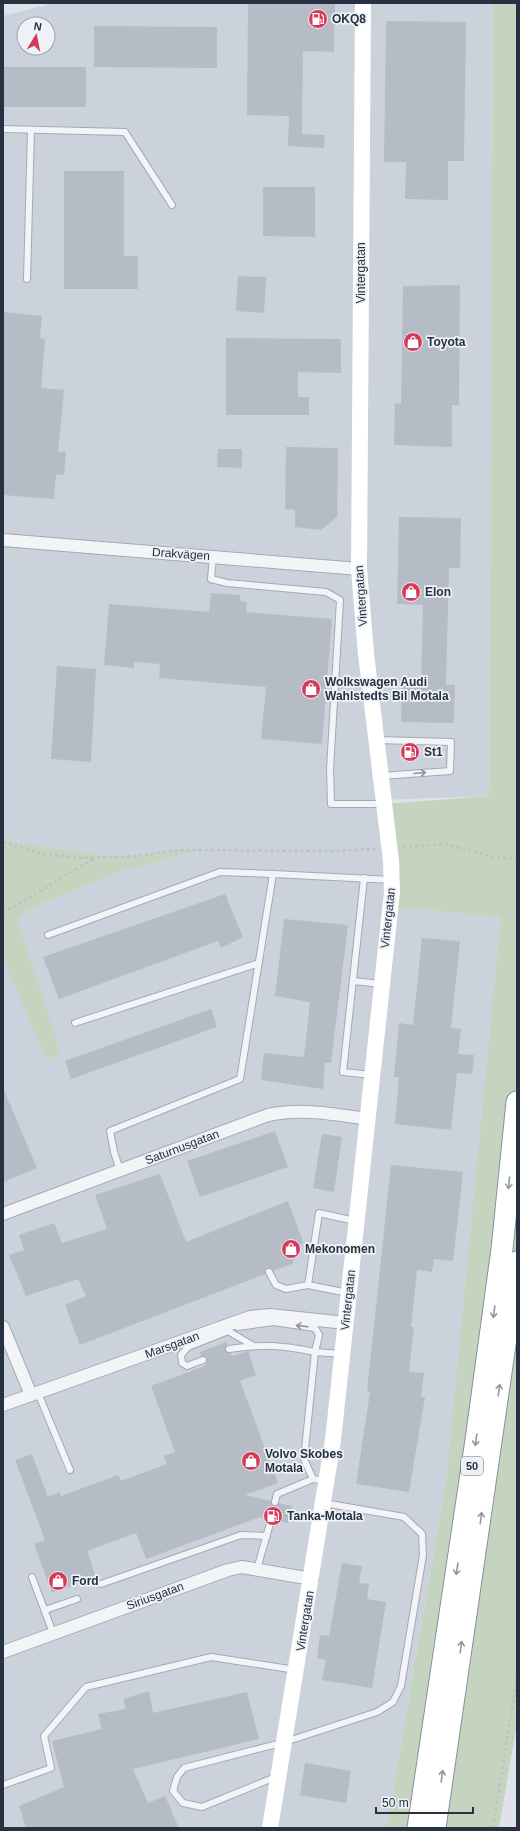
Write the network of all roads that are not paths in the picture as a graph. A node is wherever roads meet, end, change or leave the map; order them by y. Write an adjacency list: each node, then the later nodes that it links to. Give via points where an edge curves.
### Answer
1 (363, 3): 8 (street, Vintergatan)
2 (3, 129): 3 (lane)
3 (31, 130): 4 (lane, via 125,132); 5 (lane)
4 (172, 205)
5 (27, 279)
6 (3, 540): 7 (street, Drakvägen)
7 (213, 557): 8 (street, Drakvägen); 11 (lane, via 211,579 227,583 326,592 340,600 330,769 331,804)
8 (359, 569): 9 (street, Vintergatan)
9 (376, 740): 10 (street, Vintergatan); 10 (lane, one-way to 9, via 450,771 451,742)
10 (381, 776): 11 (street, Vintergatan)
11 (384, 804): 14 (street, Vintergatan)
12 (273, 874): 13 (lane); 15 (lane, via 220,872); 16 (lane)
13 (364, 878): 14 (lane); 17 (lane)
14 (392, 880): 18 (street, Vintergatan)
15 (48, 935)
16 (259, 963): 19 (lane); 23 (lane, via 240,1080 110,1132)
17 (353, 981): 18 (lane); 20 (lane, via 343,1072)
18 (381, 984): 20 (street, Vintergatan)
19 (75, 1023)
20 (372, 1075): 22 (street, Vintergatan)
21 (517, 1102): 59 (highway, 50, one-way to 59, via 501,1257)
22 (367, 1119): 23 (street, Saturnusgatan, via 308,1111 287,1111 268,1115); 25 (street, Vintergatan)
23 (120, 1170): 24 (street, Saturnusgatan)
24 (3, 1214)
25 (357, 1222): 28 (lane, via 319,1213); 29 (street, Vintergatan)
26 (517, 1262): 60 (highway, 50, one-way to 26)
27 (269, 1272): 28 (lane, via 276,1285 286,1289)
28 (308, 1285): 29 (lane)
29 (349, 1293): 30 (street, Vintergatan)
30 (346, 1323): 36 (street, Vintergatan); 38 (street, Marsgatan, via 270,1315 250,1317)
31 (3, 1327): 38 (street)
32 (228, 1331): 33 (lane); 35 (lane, one-way to 32, via 319,1335 315,1328 273,1322 242,1325); 37 (lane, via 188,1347 181,1355 182,1363 187,1366)
33 (252, 1345): 34 (lane); 35 (lane, via 282,1345)
34 (229, 1349)
35 (315, 1352): 36 (lane); 41 (lane, via 304,1459)
36 (342, 1354): 41 (street, Vintergatan, via 333,1440)
37 (203, 1360)
38 (34, 1394): 39 (street, Marsgatan); 40 (lane)
39 (3, 1406)
40 (70, 1470)
41 (320, 1480): 42 (lane, via 277,1494); 43 (street, Vintergatan)
42 (275, 1502)
43 (324, 1503): 48 (street, Vintergatan); 55 (lane, via 404,1517 422,1534 423,1555 402,1686 393,1702 377,1712)
44 (271, 1520): 45 (lane)
45 (267, 1536): 46 (lane); 49 (lane, via 241,1535)
46 (257, 1569): 48 (street, Siriusgatan); 52 (street, Siriusgatan, via 242,1567 228,1570)
47 (32, 1577): 51 (lane)
48 (312, 1578): 54 (street, Vintergatan)
49 (101, 1584)
50 (77, 1599): 51 (lane)
51 (44, 1610): 52 (lane)
52 (53, 1633): 53 (street, Siriusgatan)
53 (3, 1652)
54 (297, 1670): 55 (street, Vintergatan); 57 (lane, via 211,1657 86,1687 44,1736 51,1768)
55 (285, 1742): 56 (street, Vintergatan); 56 (lane, via 184,1768 176,1777 173,1791 183,1803 202,1807)
56 (279, 1775): 58 (street, Vintergatan)
57 (3, 1785)
58 (270, 1828)
59 (418, 1828)
60 (435, 1828)

